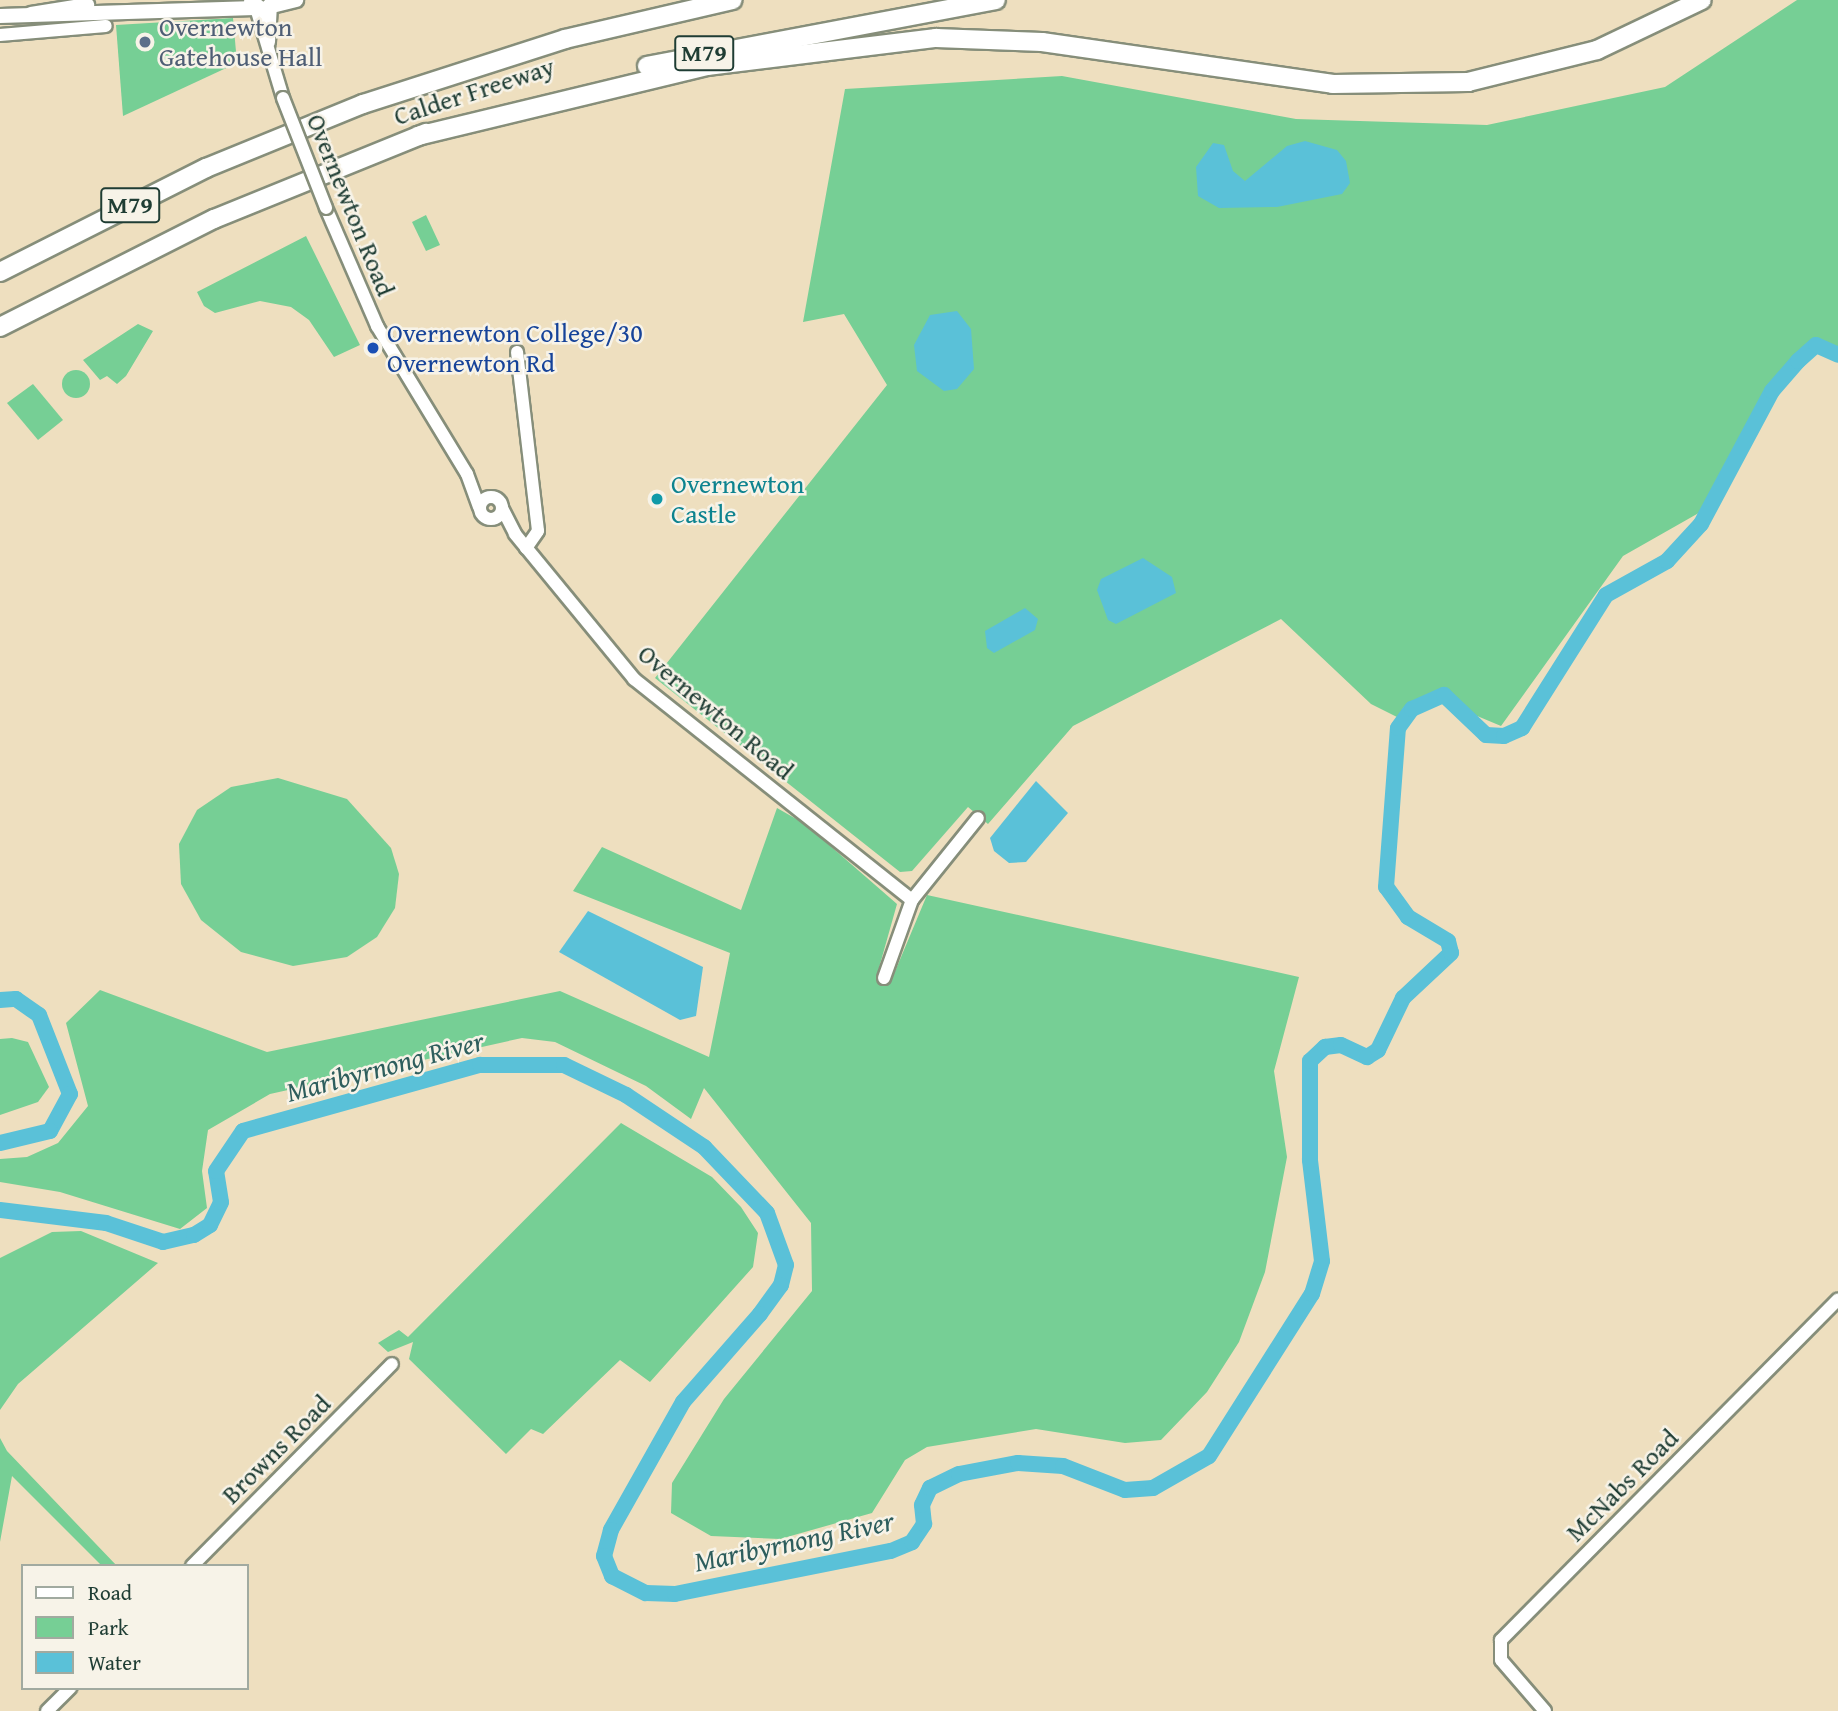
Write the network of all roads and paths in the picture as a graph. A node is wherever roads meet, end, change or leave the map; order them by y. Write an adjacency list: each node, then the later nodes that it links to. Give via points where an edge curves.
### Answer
1 (170, 0): 8 (main road, via 51,7)
2 (296, 0): 7 (main road)
3 (733, 0): 14 (highway, Calder Freeway / M79, via 565,39 363,104 206,168)
4 (996, 0): 13 (highway, Calder Freeway / M79, via 670,61)
5 (1702, 0): 13 (highway, via 1597,50 1468,82 1333,84 1042,41 936,38 686,70)
6 (254, 5): 7 (main road); 8 (main road); 12 (street, Overnewton Road)
7 (273, 5): 12 (street, Overnewton Road)
8 (31, 14): 9 (main road)
9 (0, 16)
10 (106, 26): 11 (street)
11 (0, 35)
12 (269, 56): 17 (street, Overnewton Road, bridge, via 326,208 387,345)
13 (418, 136): 15 (highway, Calder Freeway / M79, via 214,219)
14 (0, 272)
15 (0, 327)
16 (517, 352): 22 (street, via 538,535)
17 (467, 474): 18 (street, Overnewton Road); 19 (street, Overnewton Road)
18 (492, 496): 19 (street); 20 (street, Overnewton Road)
19 (479, 507): 21 (street, Overnewton Road)
20 (502, 508): 21 (street); 22 (street, Overnewton Road)
21 (492, 519): 22 (street, Overnewton Road)
22 (521, 541): 24 (street, Overnewton Road, via 641,685)
23 (978, 818): 24 (street)
24 (912, 900): 25 (street)
25 (884, 978)
26 (1838, 1299): 31 (street, McNabs Road, via 1502,1640 1501,1660)
27 (392, 1364): 28 (street, Browns Road)
28 (194, 1564)
29 (68, 1690): 30 (street)
30 (47, 1711)
31 (1545, 1711)

